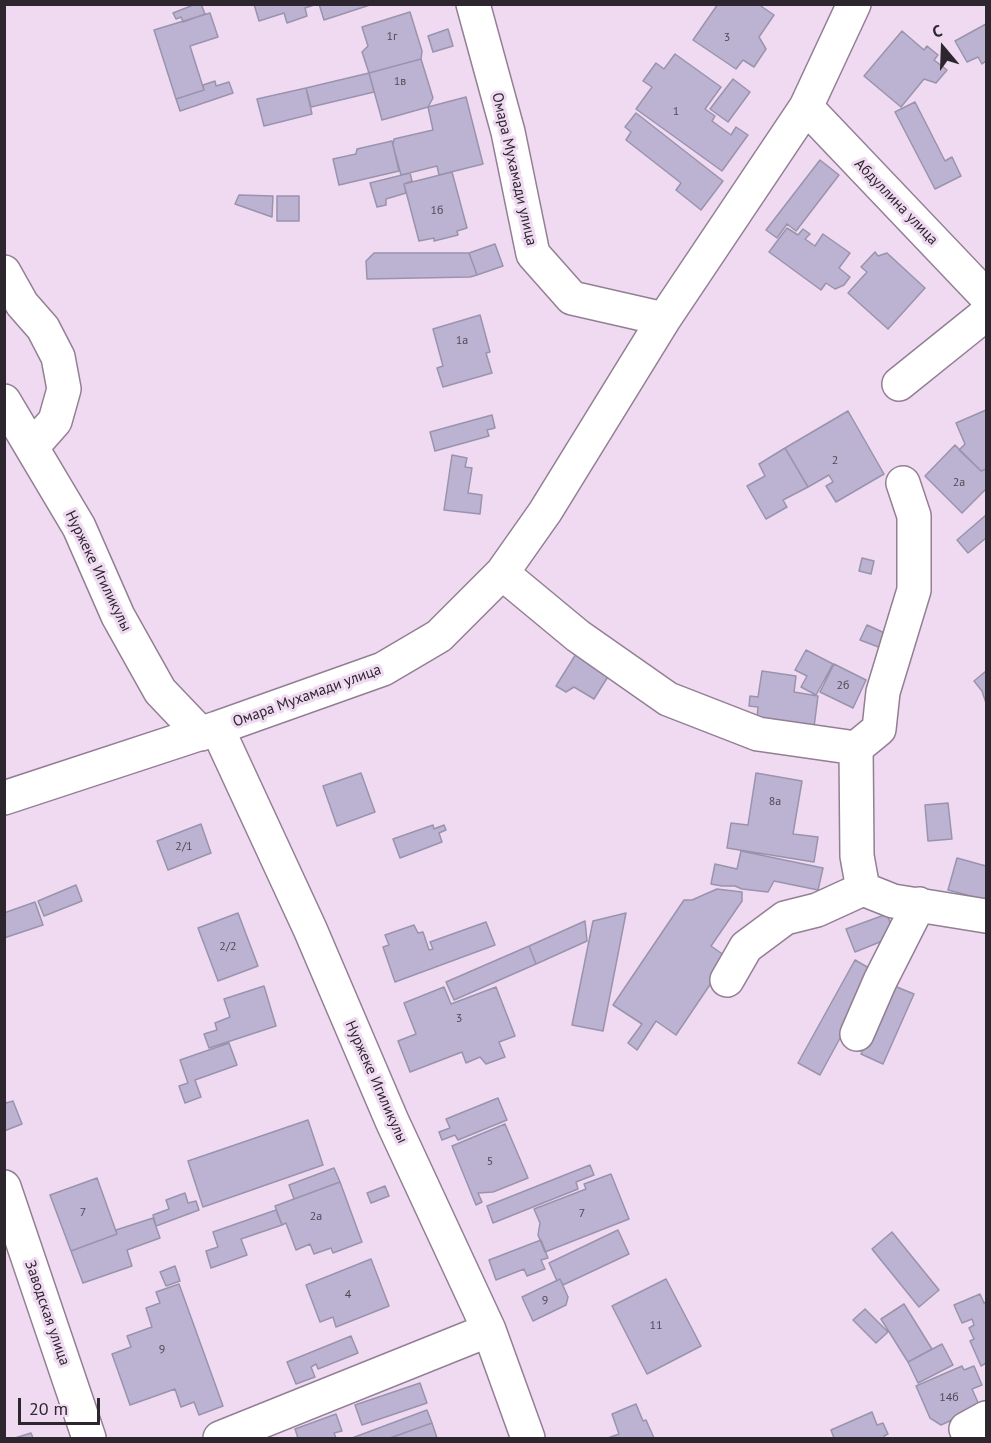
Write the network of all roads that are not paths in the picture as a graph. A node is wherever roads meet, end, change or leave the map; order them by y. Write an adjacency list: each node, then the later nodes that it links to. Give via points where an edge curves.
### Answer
1 (472, 4): 7 (street, Омара Мухамади улица, via 508,132 533,254 572,298)
2 (854, 4): 3 (street, Омара Мухамади улица)
3 (806, 107): 5 (street, Абдуллина улица); 7 (street, Омара Мухамади улица)
4 (4, 272): 10 (street, via 58,357 64,389 55,420)
5 (987, 296)
6 (987, 314): 8 (street)
7 (664, 320): 12 (street, Омара Мухамади улица, via 545,512)
8 (899, 384)
9 (4, 401): 10 (street, Нуржеке Игиликулы)
10 (32, 447): 13 (street, Нуржеке Игиликулы, via 79,527 118,616 160,691)
11 (903, 483): 14 (street, via 914,516 914,590 883,692 879,729)
12 (502, 573): 13 (street, Омара Мухамади улица, via 439,636 383,669); 14 (street, via 578,636 668,699 758,734)
13 (209, 731): 15 (street, Омара Мухамади улица); 22 (street, Нуржеке Игиликулы, via 310,929 392,1121)
14 (856, 748): 16 (street, via 858,856)
15 (4, 798)
16 (863, 889): 17 (street, via 893,901); 19 (street, via 817,910 785,918 746,947)
17 (919, 904): 18 (street); 20 (street)
18 (987, 916)
19 (728, 980)
20 (857, 1034)
21 (4, 1187): 23 (street, Заводская улица)
22 (489, 1330): 24 (street); 25 (street, Нуржеке Игиликулы)
23 (89, 1438)
24 (220, 1438)
25 (528, 1438)

